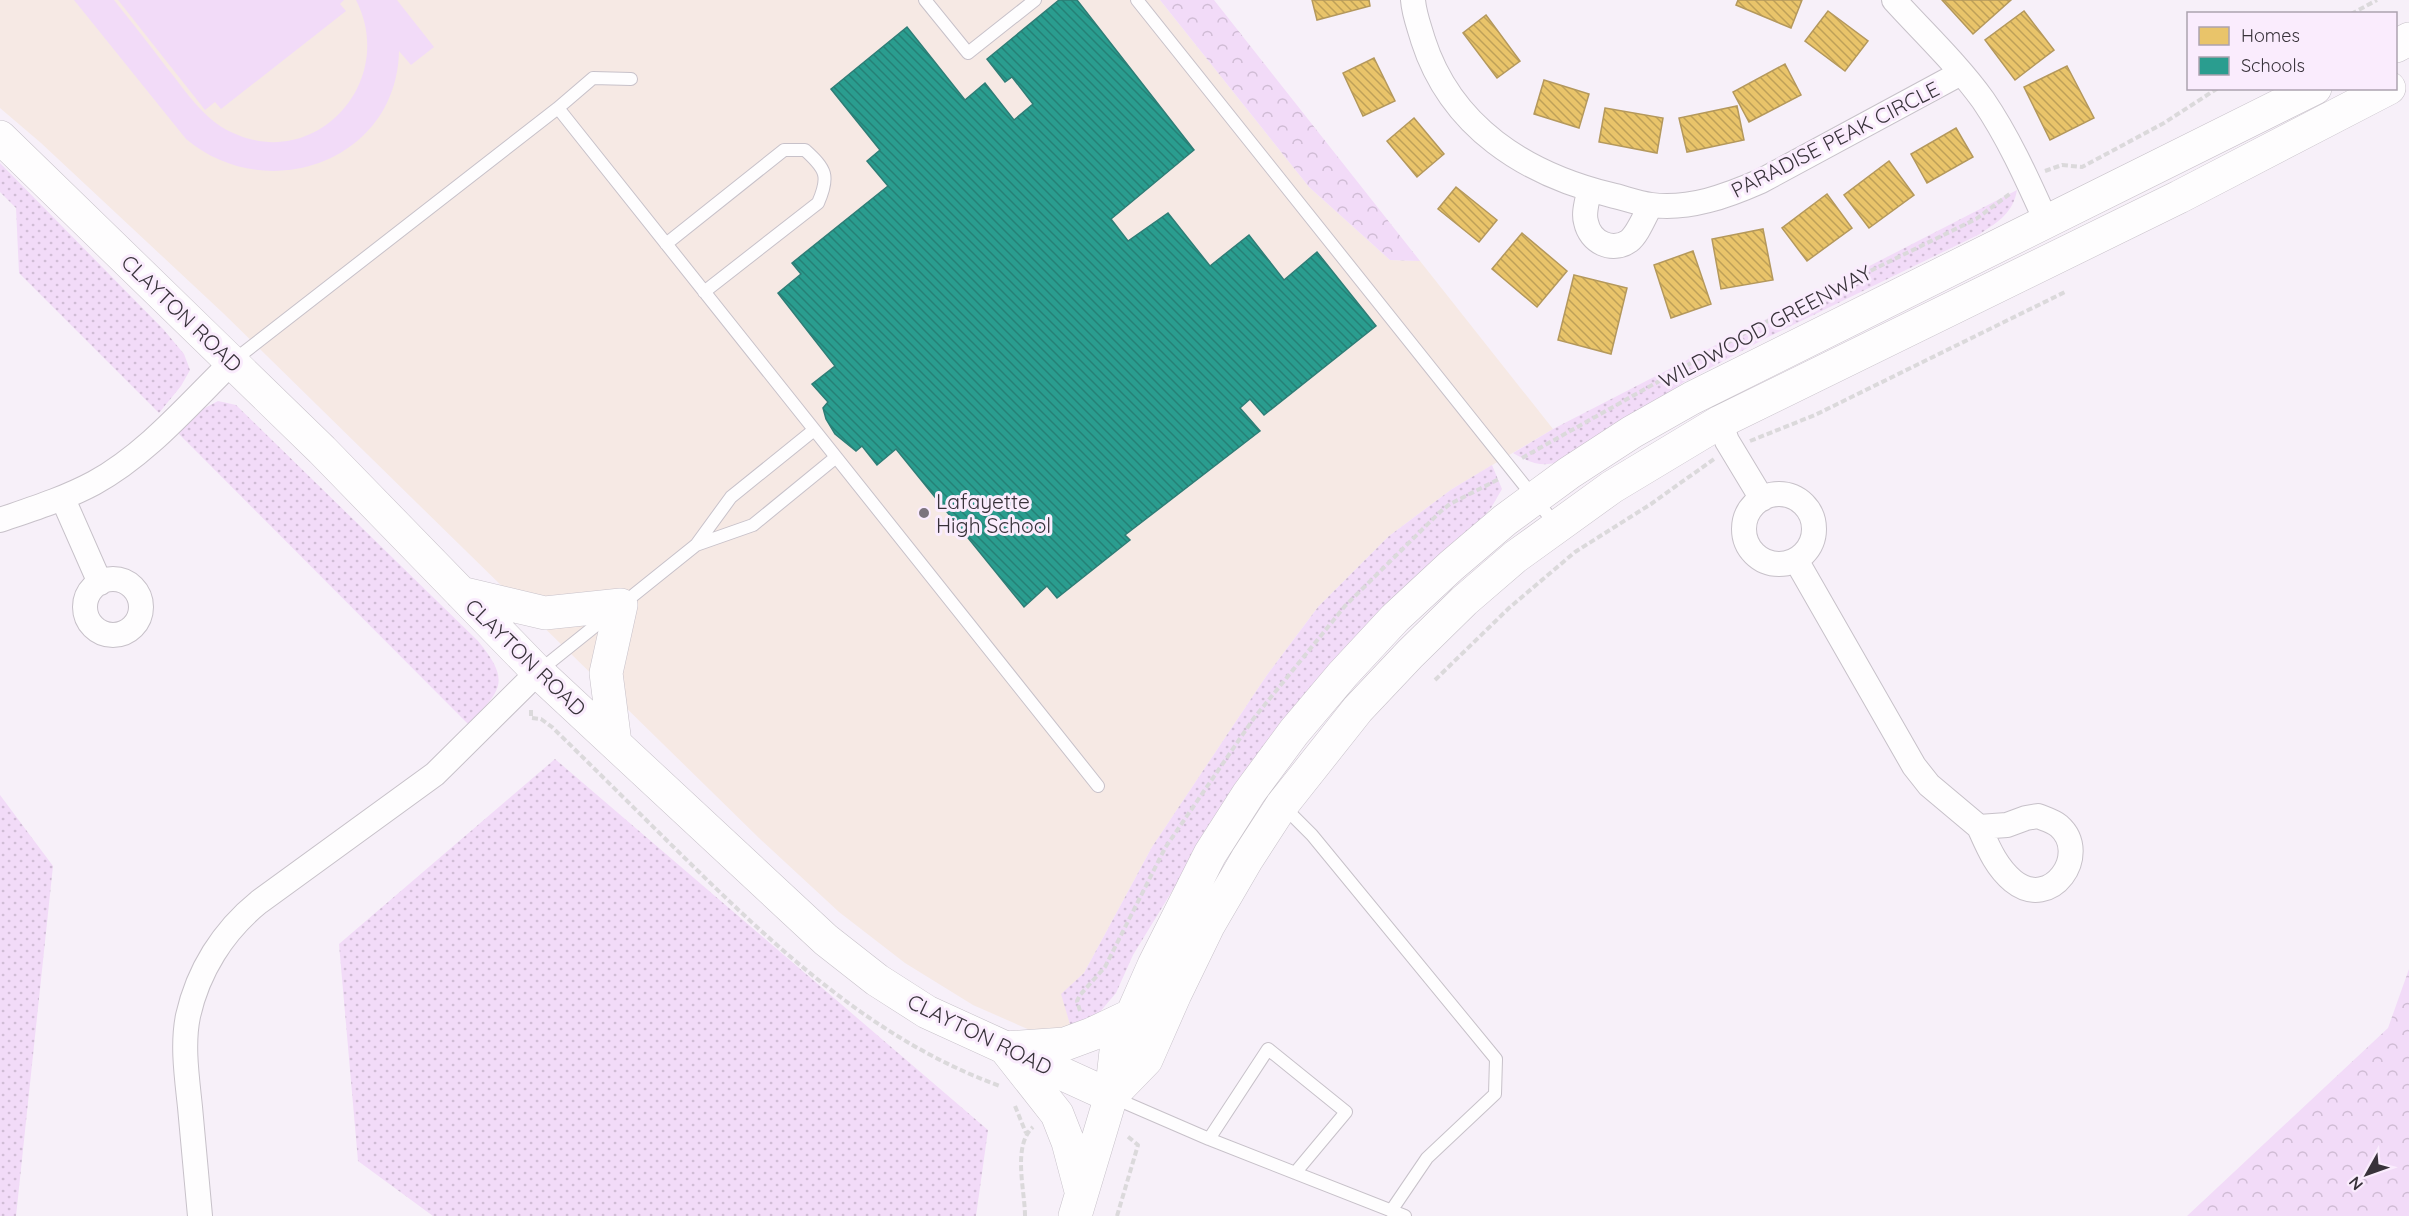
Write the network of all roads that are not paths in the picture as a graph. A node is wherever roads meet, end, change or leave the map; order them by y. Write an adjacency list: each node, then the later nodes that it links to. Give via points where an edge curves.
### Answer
1 (925, 0): 2 (lane, via 968,53)
2 (1035, 0)
3 (1137, 0): 22 (lane)
4 (1413, 0): 12 (street, PARADISE PEAK CIRCLE, via 1427,53 1441,82 1473,124 1506,151 1548,175)
5 (1894, 0): 6 (street)
6 (1962, 73): 13 (street, PARADISE PEAK CIRCLE, via 1761,182 1695,204); 14 (street, via 2004,135)
7 (631, 78): 10 (lane, via 593,78)
8 (2311, 90): 14 (main road)
9 (2385, 90): 19 (main road, via 2132,220)
10 (558, 108): 15 (lane); 17 (lane)
11 (0, 137): 17 (main road, CLAYTON ROAD)
12 (1589, 190): 13 (street, PARADISE PEAK CIRCLE); 13 (street, via 1586,224 1595,239 1608,246 1631,240)
13 (1651, 205)
14 (2047, 223): 18 (main road)
15 (666, 244): 16 (lane); 16 (lane, via 784,150 805,150 822,165 826,185 818,203)
16 (704, 291): 20 (lane)
17 (232, 362): 23 (street, via 138,451 96,482); 30 (main road, CLAYTON ROAD)
18 (1749, 368): 19 (main road); 22 (main road, via 1632,432)
19 (1720, 422): 24 (street); 26 (main road)
20 (814, 430): 21 (lane); 27 (lane, via 731,497)
21 (835, 458): 27 (lane, via 753,525); 34 (lane)
22 (1534, 498): 26 (lane); 37 (main road, via 1395,618 1294,732 1210,854)
23 (63, 499): 25 (street); 29 (street)
24 (1762, 499): 28 (street, via 1746,518 1747,542 1757,556 1772,563); 28 (street, via 1785,494 1799,500 1810,512 1814,535 1808,549)
25 (0, 520)
26 (1556, 526): 35 (main road, via 1464,601 1410,654 1358,709)
27 (696, 545): 31 (lane)
28 (1796, 560): 36 (street, via 1914,766 1929,785)
29 (100, 583)
30 (460, 592): 31 (main road, via 545,613); 32 (main road, CLAYTON ROAD)
31 (621, 605): 32 (lane); 33 (main road, via 606,673)
32 (538, 672): 33 (main road, CLAYTON ROAD); 44 (street, via 435,774 242,915 214,951 188,1018 186,1068)
33 (615, 743): 38 (main road, CLAYTON ROAD, via 834,947 927,1012)
34 (1098, 786)
35 (1282, 805): 39 (main road, via 1208,926 1146,1060); 43 (lane, via 1312,835 1496,1059 1495,1094 1427,1158)
36 (1979, 827)
37 (1132, 1015): 38 (main road, via 1065,1044); 39 (main road, via 1116,1051)
38 (1005, 1048): 39 (main road, CLAYTON ROAD); 42 (main road, via 1057,1114 1068,1142)
39 (1110, 1096): 40 (lane); 42 (main road)
40 (1209, 1139): 41 (lane); 41 (lane, via 1268,1049 1347,1112)
41 (1295, 1173): 43 (lane)
42 (1078, 1204)
43 (1391, 1210): 45 (lane)
44 (200, 1216)
45 (1405, 1216)

